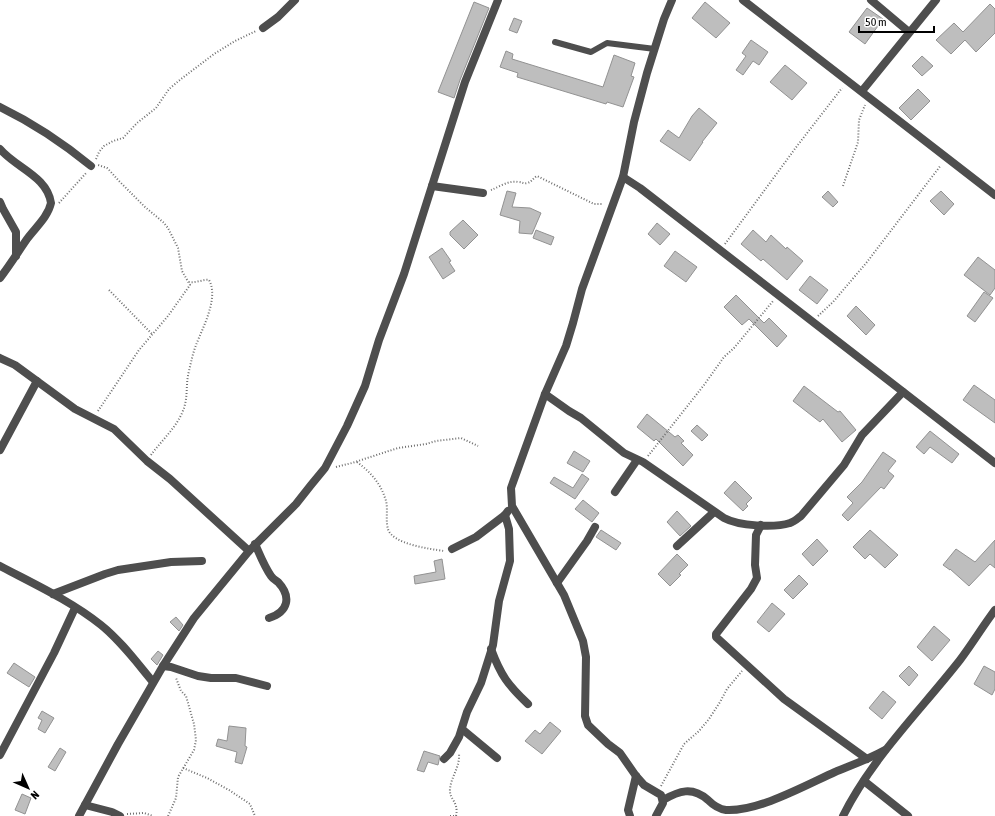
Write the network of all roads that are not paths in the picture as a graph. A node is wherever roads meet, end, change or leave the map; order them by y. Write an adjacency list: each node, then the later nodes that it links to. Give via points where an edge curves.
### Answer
1 (295, 0): 7 (street, via 278,18)
2 (498, 0): 16 (street, via 465,82)
3 (672, 0): 10 (street)
4 (743, 0): 11 (street)
5 (871, 0): 8 (street)
6 (936, 0): 8 (street)
7 (263, 28)
8 (909, 32): 11 (street)
9 (556, 42): 10 (lane, via 591,52 607,42)
10 (655, 49): 15 (street, via 634,122)
11 (862, 91): 18 (street)
12 (0, 107): 14 (street, via 22,118)
13 (0, 149): 20 (street, via 41,182 51,198 50,208)
14 (92, 165)
15 (623, 176): 24 (street); 25 (street, via 582,289 566,346)
16 (432, 186): 17 (street); 35 (street, via 404,274 347,426 325,468 296,504)
17 (483, 192)
18 (995, 195)
19 (0, 202): 20 (street, via 16,232)
20 (16, 256): 21 (street)
21 (0, 278)
22 (0, 358): 23 (street, via 15,365)
23 (37, 382): 26 (street); 38 (street, via 75,409 114,429)
24 (903, 392): 28 (street); 33 (street, via 862,435 844,464 801,516 785,524)
25 (545, 394): 27 (street, via 581,418 620,450); 30 (street, via 511,488)
26 (0, 450)
27 (640, 461): 29 (street); 31 (street)
28 (995, 463)
29 (615, 492)
30 (512, 506): 32 (street); 41 (street)
31 (714, 512): 33 (street, via 737,524); 36 (street)
32 (506, 514): 37 (street, via 476,537); 46 (street, via 510,561 499,601)
33 (761, 525): 56 (street, via 756,535 756,581 716,637 784,699)
34 (595, 526): 41 (street)
35 (255, 544): 38 (street); 45 (street, via 266,568 278,582 287,600 282,611)
36 (677, 546)
37 (452, 549)
38 (249, 551): 47 (street, via 194,618)
39 (202, 561): 42 (street, via 187,560 118,570)
40 (0, 566): 42 (street)
41 (557, 583): 57 (street, via 583,641 586,657 585,716 588,725 620,753)
42 (53, 594): 43 (street)
43 (75, 608): 48 (street, via 112,635); 53 (street)
44 (995, 610): 52 (street, via 960,660)
45 (269, 618)
46 (491, 649): 50 (street, via 498,669 506,681); 51 (street, via 481,683)
47 (162, 666): 48 (street); 49 (street, via 198,676 236,678)
48 (153, 682): 61 (street)
49 (267, 686)
50 (528, 704)
51 (462, 728): 54 (street); 55 (street, via 450,753)
52 (888, 749): 56 (street); 58 (street)
53 (0, 756)
54 (497, 758)
55 (444, 759)
56 (867, 759): 59 (street, via 786,795 738,809 715,807)
57 (636, 776): 60 (street, via 644,785 661,795); 64 (street, via 628,810)
58 (864, 781): 67 (street, via 852,797); 68 (street)
59 (694, 791): 60 (street, via 675,793); 66 (street)
60 (663, 800): 65 (street)
61 (85, 805): 62 (street); 63 (street)
62 (79, 816)
63 (119, 816)
64 (630, 816)
65 (656, 816)
66 (721, 816)
67 (843, 816)
68 (908, 816)

